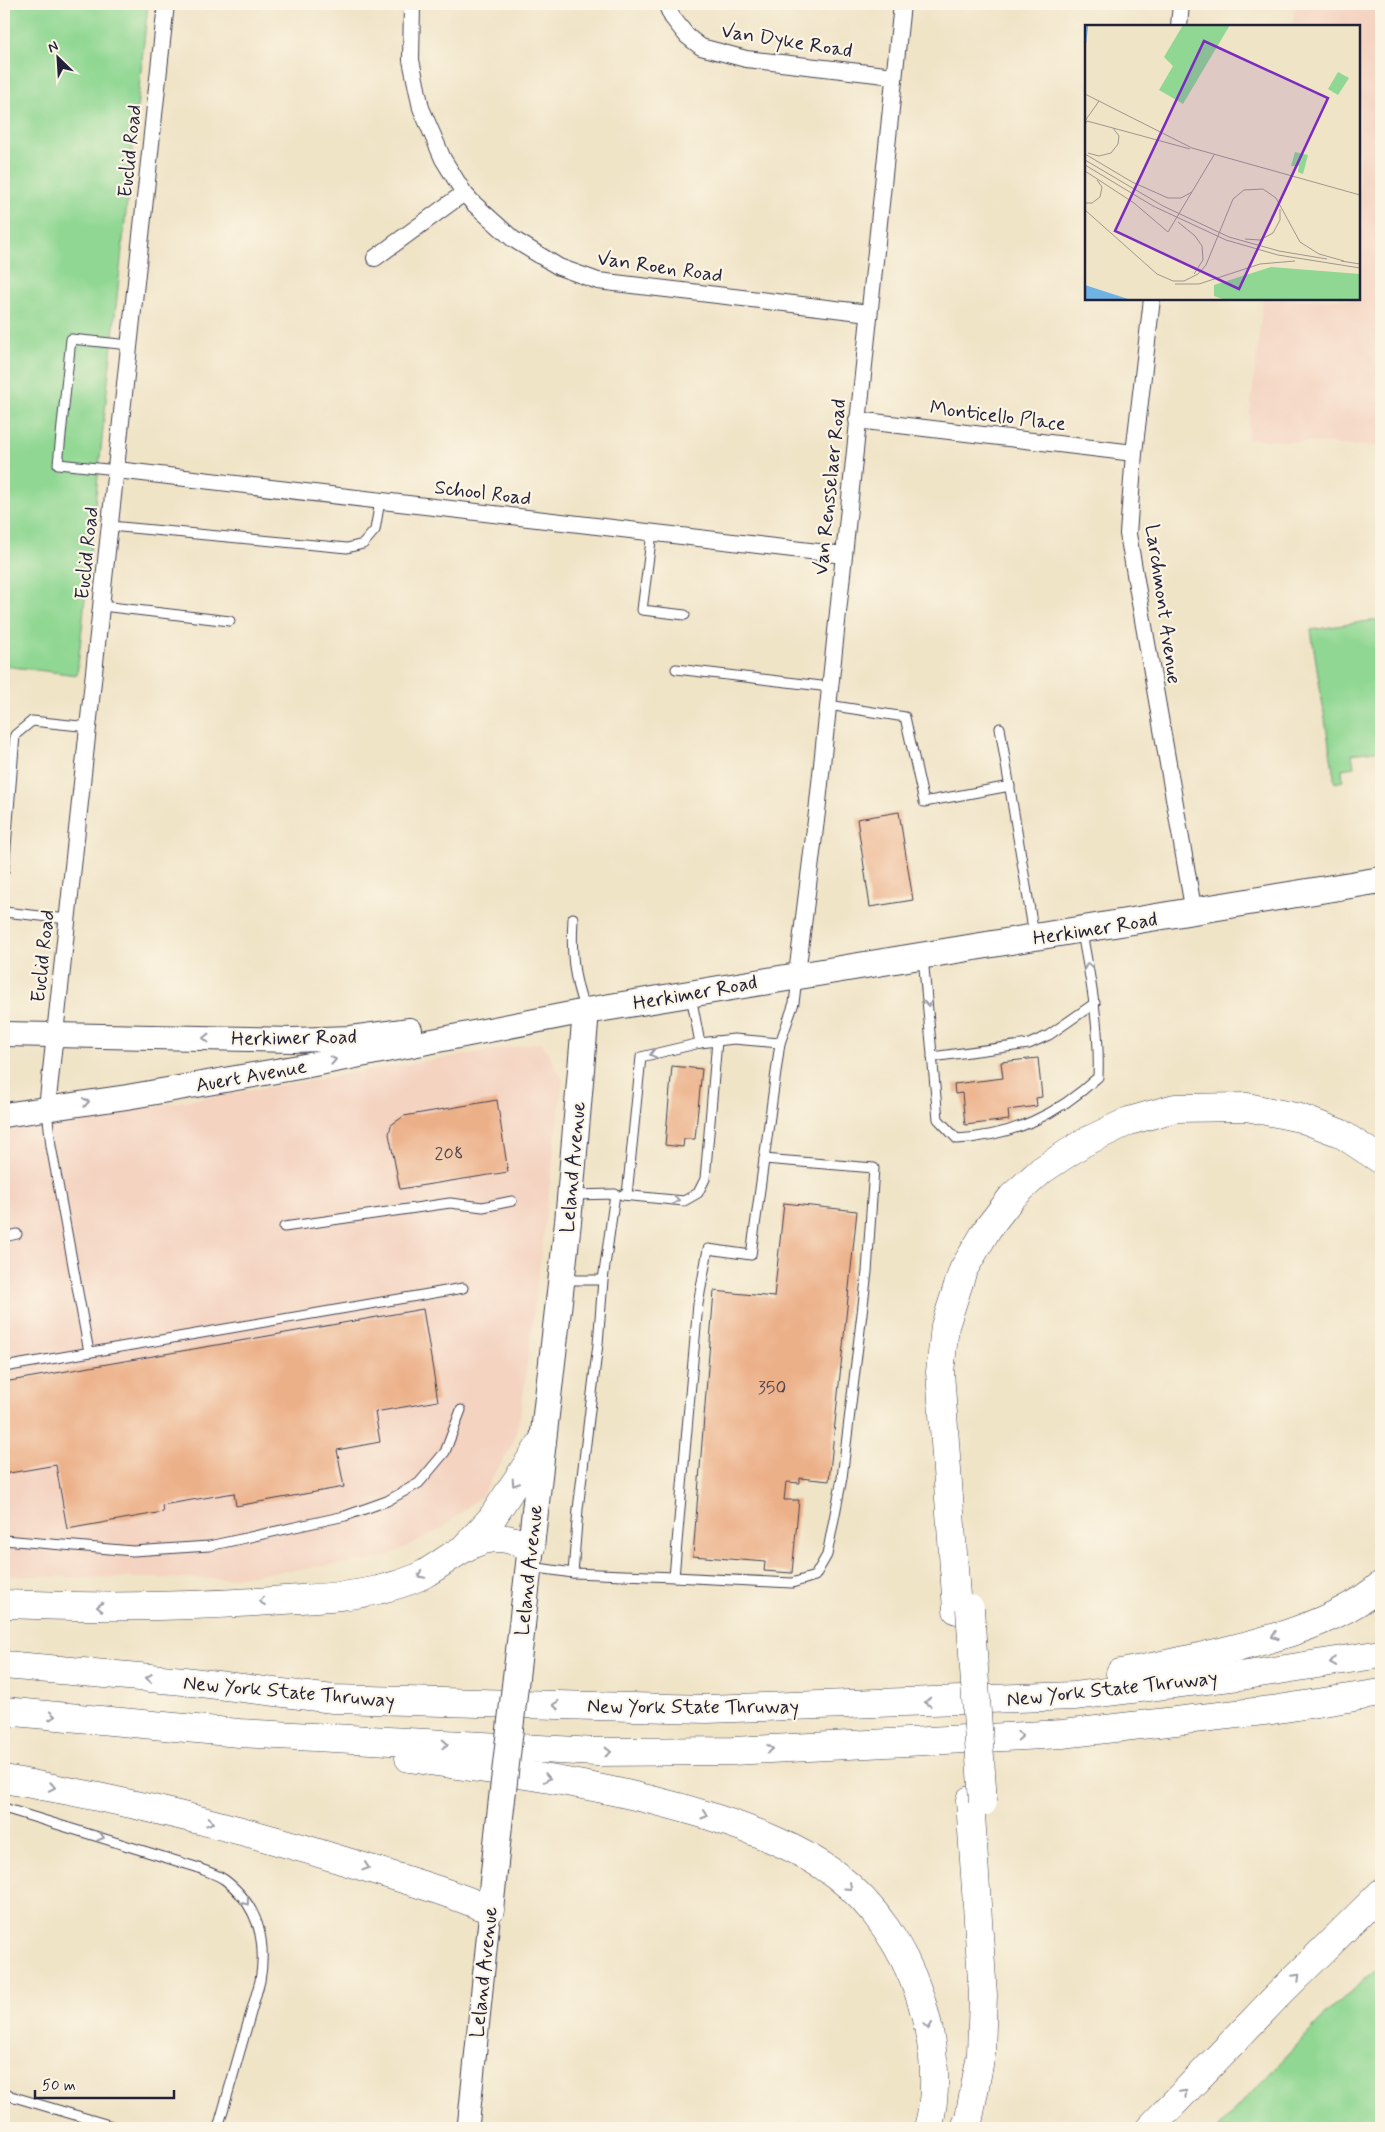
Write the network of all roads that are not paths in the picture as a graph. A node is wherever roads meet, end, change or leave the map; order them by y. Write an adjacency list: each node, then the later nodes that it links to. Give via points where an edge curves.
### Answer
1 (166, 4): 12 (street, Euclid Road)
2 (412, 4): 8 (street, Van Roen Road, via 411,60 421,108 442,159)
3 (666, 4): 7 (street, Van Dyke Road, via 686,36 701,47 746,59)
4 (902, 4): 7 (street, Van Rensselaer Road)
5 (1181, 4): 6 (street)
6 (1179, 25)
7 (894, 76): 11 (street, Van Rensselaer Road)
8 (464, 194): 9 (street); 11 (street, Van Roen Road, via 513,239 559,267 598,281)
9 (375, 258)
10 (1152, 300): 14 (street, Larchmont Avenue)
11 (869, 313): 13 (street, Van Rensselaer Road)
12 (130, 345): 15 (street, Euclid Road); 15 (lane, via 71,339 58,464)
13 (857, 420): 14 (street, Monticello Place); 19 (street, Van Rensselaer Road)
14 (1134, 452): 32 (street, Larchmont Avenue, via 1128,534)
15 (117, 470): 16 (street, School Road); 17 (street, Euclid Road)
16 (380, 501): 17 (lane, via 375,530 363,544 347,548); 18 (street, School Road)
17 (110, 526): 20 (street, Euclid Road)
18 (652, 533): 19 (street, School Road); 21 (lane, via 642,610)
19 (844, 555): 24 (street, Van Rensselaer Road)
20 (102, 606): 22 (lane); 26 (street, Euclid Road)
21 (685, 615)
22 (230, 621)
23 (676, 668): 24 (lane)
24 (830, 686): 25 (street, Van Rensselaer Road)
25 (828, 705): 28 (lane, via 906,717 924,802); 38 (street, Van Rensselaer Road)
26 (88, 727): 29 (lane, via 32,721 15,735); 34 (street, Euclid Road)
27 (1000, 728): 28 (lane)
28 (1010, 786): 36 (lane)
29 (4, 871)
30 (1381, 880): 32 (main road, Herkimer Road)
31 (4, 912): 34 (lane)
32 (1194, 913): 35 (main road, Herkimer Road)
33 (573, 918): 41 (lane, via 571,949 577,988)
34 (68, 919): 43 (street, Euclid Road)
35 (1081, 930): 36 (main road, Herkimer Road); 40 (lane, one-way to 35)
36 (1035, 937): 37 (main road, Herkimer Road)
37 (923, 955): 38 (main road, Herkimer Road); 47 (lane, one-way to 47)
38 (797, 974): 39 (main road, Herkimer Road); 46 (lane, via 794,1002)
39 (690, 993): 41 (main road, Herkimer Road); 45 (lane)
40 (1095, 1003): 47 (lane, via 1049,1035 1029,1044); 47 (lane, via 1098,1077 1050,1114 1018,1129 983,1138 957,1139 938,1119)
41 (586, 1011): 43 (main road, Herkimer Road, one-way to 43, via 351,1038 293,1040); 48 (main road, Auert Avenue, one-way to 41, via 299,1067); 54 (main road, Leland Avenue)
42 (4, 1034): 43 (main road, Herkimer Road)
43 (55, 1035): 48 (street, Euclid Road)
44 (717, 1041): 45 (lane); 46 (lane, via 734,1039); 55 (lane, one-way to 44, via 684,1201 698,1193 706,1179)
45 (700, 1043): 55 (lane, one-way to 55, via 641,1057)
46 (780, 1043): 50 (lane)
47 (932, 1057)
48 (47, 1108): 49 (main road, Auert Avenue); 63 (lane, via 51,1146)
49 (4, 1115)
50 (764, 1159): 71 (lane, via 751,1255 708,1249 698,1304); 71 (lane, via 874,1168 867,1272 842,1478 827,1554 816,1576 792,1583)
51 (1381, 1160): 74 (highway, via 1340,1133 1300,1118 1246,1107 1175,1108 1129,1120 1084,1143 1042,1170 1012,1197 988,1228 963,1270 946,1326 940,1372)
52 (1381, 1177): 74 (highway, via 1335,1148 1291,1131 1248,1122 1203,1120 1126,1137 1085,1157 1032,1195 1006,1223 978,1268 962,1314 954,1369)
53 (615, 1194): 54 (lane); 55 (lane); 61 (lane)
54 (570, 1195): 60 (main road, Leland Avenue)
55 (627, 1195)
56 (512, 1201): 57 (lane, via 483,1207 450,1203)
57 (284, 1227)
58 (17, 1234): 59 (lane)
59 (4, 1237)
60 (561, 1280): 61 (lane); 66 (main road, Leland Avenue)
61 (603, 1280): 70 (lane)
62 (463, 1288): 63 (lane)
63 (89, 1352): 64 (lane)
64 (4, 1367)
65 (461, 1410): 67 (lane, via 446,1452 419,1483 345,1516 209,1546 143,1550)
66 (542, 1442): 68 (highway, one-way to 68, via 492,1518); 69 (main road, Leland Avenue)
67 (4, 1540)
68 (463, 1549): 69 (highway, via 486,1539 499,1538); 73 (highway, one-way to 73, via 403,1583 342,1596 112,1607)
69 (529, 1557): 70 (lane); 85 (main road, Leland Avenue, bridge)
70 (573, 1572): 71 (lane)
71 (674, 1577)
72 (1381, 1584): 78 (highway, one-way to 78, via 1341,1612 1252,1645 1139,1670 1062,1682)
73 (4, 1604)
74 (963, 1610): 82 (highway, bridge)
75 (1381, 1654): 78 (highway, New York State Thruway, one-way to 78, via 1247,1675 1083,1695)
76 (4, 1665): 78 (highway, New York State Thruway, one-way to 76, via 707,1709 333,1699 184,1681)
77 (1381, 1693): 80 (highway, New York State Thruway, one-way to 77, via 596,1752 733,1751 1062,1734 1272,1710)
78 (999, 1699)
79 (4, 1712): 80 (highway, New York State Thruway, one-way to 80)
80 (239, 1733): 90 (highway, one-way to 90, via 548,1778 660,1801 751,1829 804,1854 836,1876 862,1900 891,1934 911,1971 928,2019 934,2076)
81 (4, 1779): 85 (highway, one-way to 85, via 199,1818 329,1855 463,1898)
82 (976, 1801): 91 (highway, via 983,1995 981,2054); 92 (highway, via 997,2032 990,2090)
83 (4, 1808): 88 (lane, one-way to 88, via 196,1867 224,1879 248,1904 261,1930 264,1959)
84 (1381, 1893): 93 (highway, one-way to 84)
85 (490, 1910): 89 (street, Leland Avenue)
86 (4, 2094): 87 (lane)
87 (119, 2128)
88 (218, 2128)
89 (468, 2128)
90 (928, 2128)
91 (965, 2128)
92 (979, 2128)
93 (1150, 2128)

